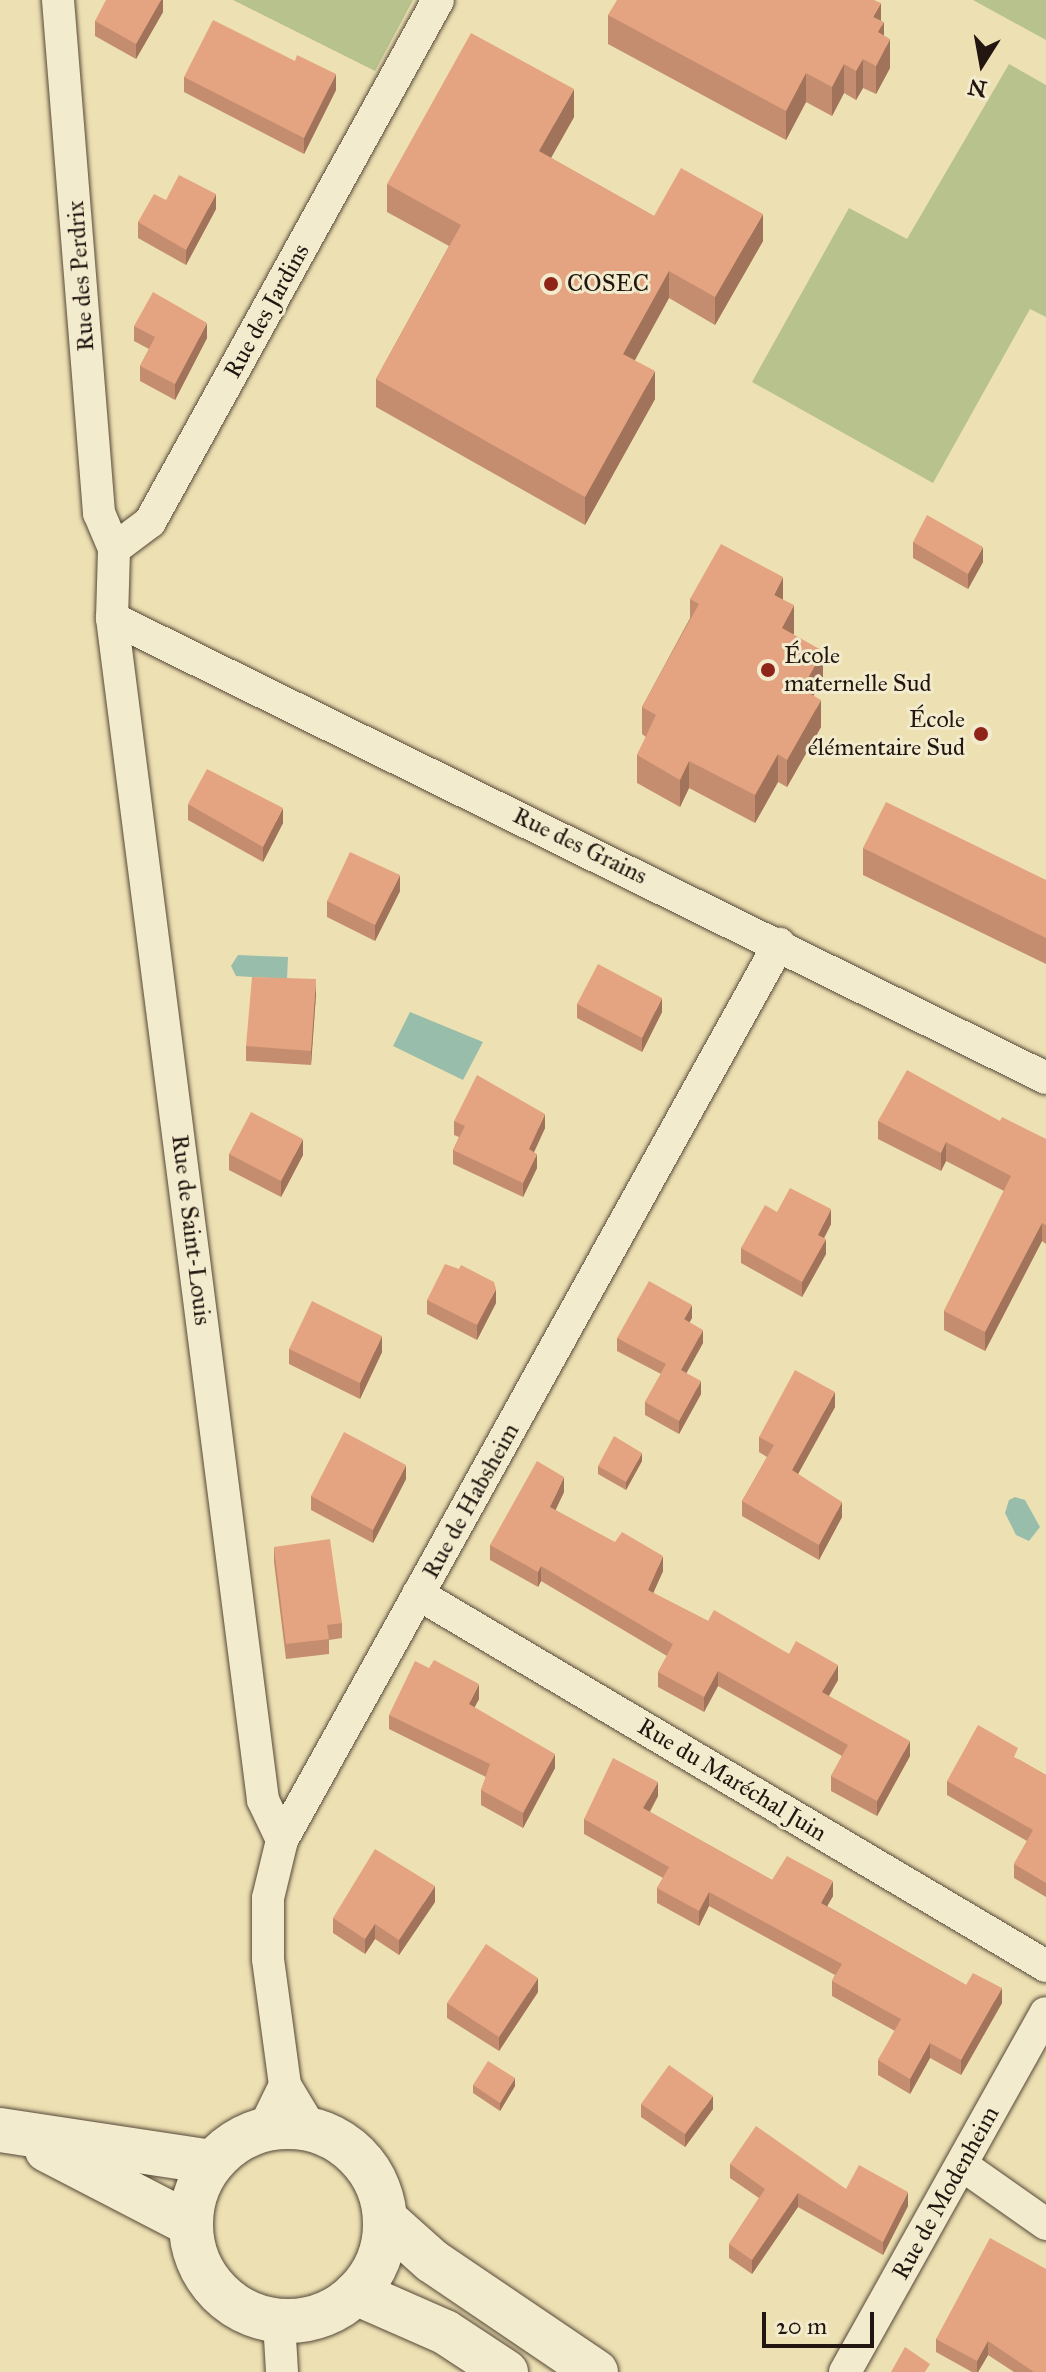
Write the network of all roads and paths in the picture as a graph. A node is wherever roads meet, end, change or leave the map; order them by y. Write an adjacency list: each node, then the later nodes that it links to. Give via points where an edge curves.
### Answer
1 (58, 0): 3 (street, Rue des Perdrix, via 99,513)
2 (438, 0): 3 (street, Rue des Jardins, via 150,522)
3 (114, 549): 4 (street)
4 (112, 618): 5 (street, Rue des Grains); 8 (street, Rue de Saint-Louis, via 263,1800)
5 (779, 944): 6 (street, Rue des Grains); 7 (street, Rue de Habsheim)
6 (1046, 1078)
7 (418, 1594): 8 (street, Rue de Habsheim); 9 (street, Rue du Maréchal Juin)
8 (282, 1840): 11 (street, Rue de Habsheim, via 268,1898 268,1959)
9 (1046, 1966)
10 (1046, 2013): 16 (street, Rue de Modenheim)
11 (285, 2085): 12 (street); 13 (street, Rue de Habsheim)
12 (263, 2130): 13 (main road); 15 (main road, via 244,2137)
13 (312, 2130): 17 (main road, via 355,2153 376,2184)
14 (8, 2132): 15 (main road); 18 (main road)
15 (212, 2162): 18 (main road, via 196,2191)
16 (962, 2165): 19 (street); 25 (street, Rue de Modenheim)
17 (385, 2219): 20 (main road, via 379,2259); 24 (main road, via 432,2261)
18 (190, 2224): 21 (main road, via 194,2252 226,2300)
19 (1046, 2224)
20 (356, 2293): 21 (main road, via 307,2320); 23 (main road, via 445,2332)
21 (279, 2321): 22 (street)
22 (282, 2372)
23 (506, 2372)
24 (596, 2372)
25 (845, 2372)

